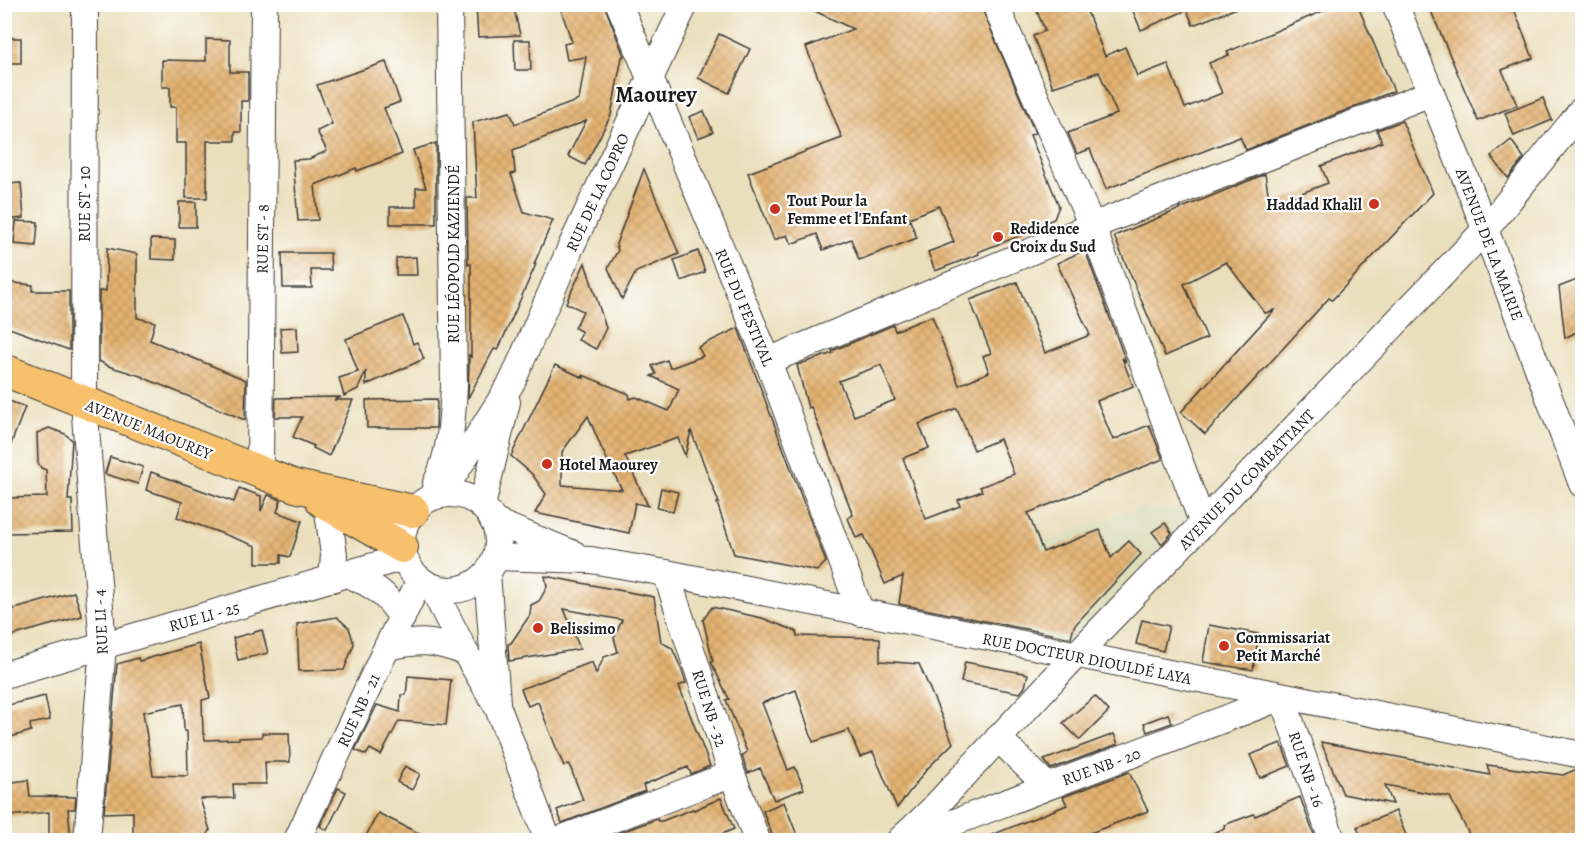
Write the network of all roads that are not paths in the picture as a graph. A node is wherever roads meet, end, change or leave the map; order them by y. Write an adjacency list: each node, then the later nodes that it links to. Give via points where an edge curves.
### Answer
1 (85, 4): 16 (street, RUE ST - 10)
2 (264, 4): 17 (street, RUE ST - 8)
3 (449, 4): 20 (street, RUE LÉOPOLD KAZIENDÉ, via 454,387 446,460)
4 (619, 4): 8 (street, RUE DU FESTIVAL)
5 (685, 4): 8 (street, RUE DE LA COPRO)
6 (995, 4): 11 (street)
7 (1395, 4): 9 (street, AVENUE DE LA MAIRIE)
8 (649, 78): 13 (street, RUE DU FESTIVAL); 15 (street, RUE DE LA COPRO)
9 (1431, 93): 11 (street); 12 (street, AVENUE DE LA MAIRIE)
10 (1582, 110): 12 (street, AVENUE DU COMBATTANT)
11 (1092, 226): 13 (street); 23 (street)
12 (1485, 231): 18 (street, AVENUE DE LA MAIRIE); 23 (street, AVENUE DU COMBATTANT)
13 (768, 361): 30 (street, RUE DU FESTIVAL)
14 (4, 370): 16 (main road, AVENUE MAOUREY)
15 (512, 382): 20 (street, RUE DE LA COPRO); 22 (street, RUE DE LA COPRO)
16 (84, 403): 17 (main road, AVENUE MAOUREY); 32 (street, RUE LI - 4)
17 (260, 473): 19 (main road, AVENUE MAOUREY)
18 (1582, 484)
19 (295, 486): 20 (main road, AVENUE MAOUREY); 21 (main road, AVENUE MAOUREY)
20 (427, 502): 22 (street, via 456,495 470,499); 24 (street, via 402,534)
21 (327, 504): 24 (main road, AVENUE MAOUREY); 28 (street)
22 (487, 514): 25 (street, RUE DOCTEUR DIOULDÉ LAYA); 26 (street, via 497,533 498,545)
23 (1203, 524): 35 (street, AVENUE DU COMBATTANT)
24 (403, 552): 28 (street, RUE LI - 25); 29 (street, via 411,570)
25 (591, 560): 26 (street, RUE DOCTEUR DIOULDÉ LAYA); 27 (street, RUE DOCTEUR DIOULDÉ LAYA)
26 (491, 565): 29 (street, via 478,582 462,589 444,590); 38 (street)
27 (666, 573): 30 (street, RUE DOCTEUR DIOULDÉ LAYA); 41 (street, RUE NB - 32)
28 (339, 577): 31 (street, via 368,583 383,592); 32 (street, RUE LI - 25)
29 (426, 584): 31 (street, RUE NB - 21); 34 (street)
30 (861, 613): 35 (street, RUE DOCTEUR DIOULDÉ LAYA)
31 (402, 618): 33 (street, RUE NB - 21)
32 (103, 646): 36 (street, RUE LI - 25); 44 (street, RUE LI - 4)
33 (387, 647): 34 (street, via 416,641 440,643); 45 (street, RUE NB - 21)
34 (465, 652): 38 (street)
35 (1075, 656): 37 (street, RUE DOCTEUR DIOULDÉ LAYA); 39 (street, AVENUE DU COMBATTANT)
36 (4, 675)
37 (1282, 697): 40 (street, RUE DOCTEUR DIOULDÉ LAYA); 42 (street, RUE NB - 20); 50 (street, RUE NB - 16)
38 (498, 708): 46 (street)
39 (998, 738): 42 (street); 43 (street, AVENUE DU COMBATTANT)
40 (1581, 758)
41 (732, 774): 47 (street); 48 (street, RUE NB - 32)
42 (1047, 786): 43 (street, RUE NB - 20)
43 (936, 827): 49 (street, AVENUE DU COMBATTANT)
44 (87, 840)
45 (297, 840)
46 (548, 840)
47 (558, 840)
48 (757, 840)
49 (900, 840)
50 (1332, 840)

